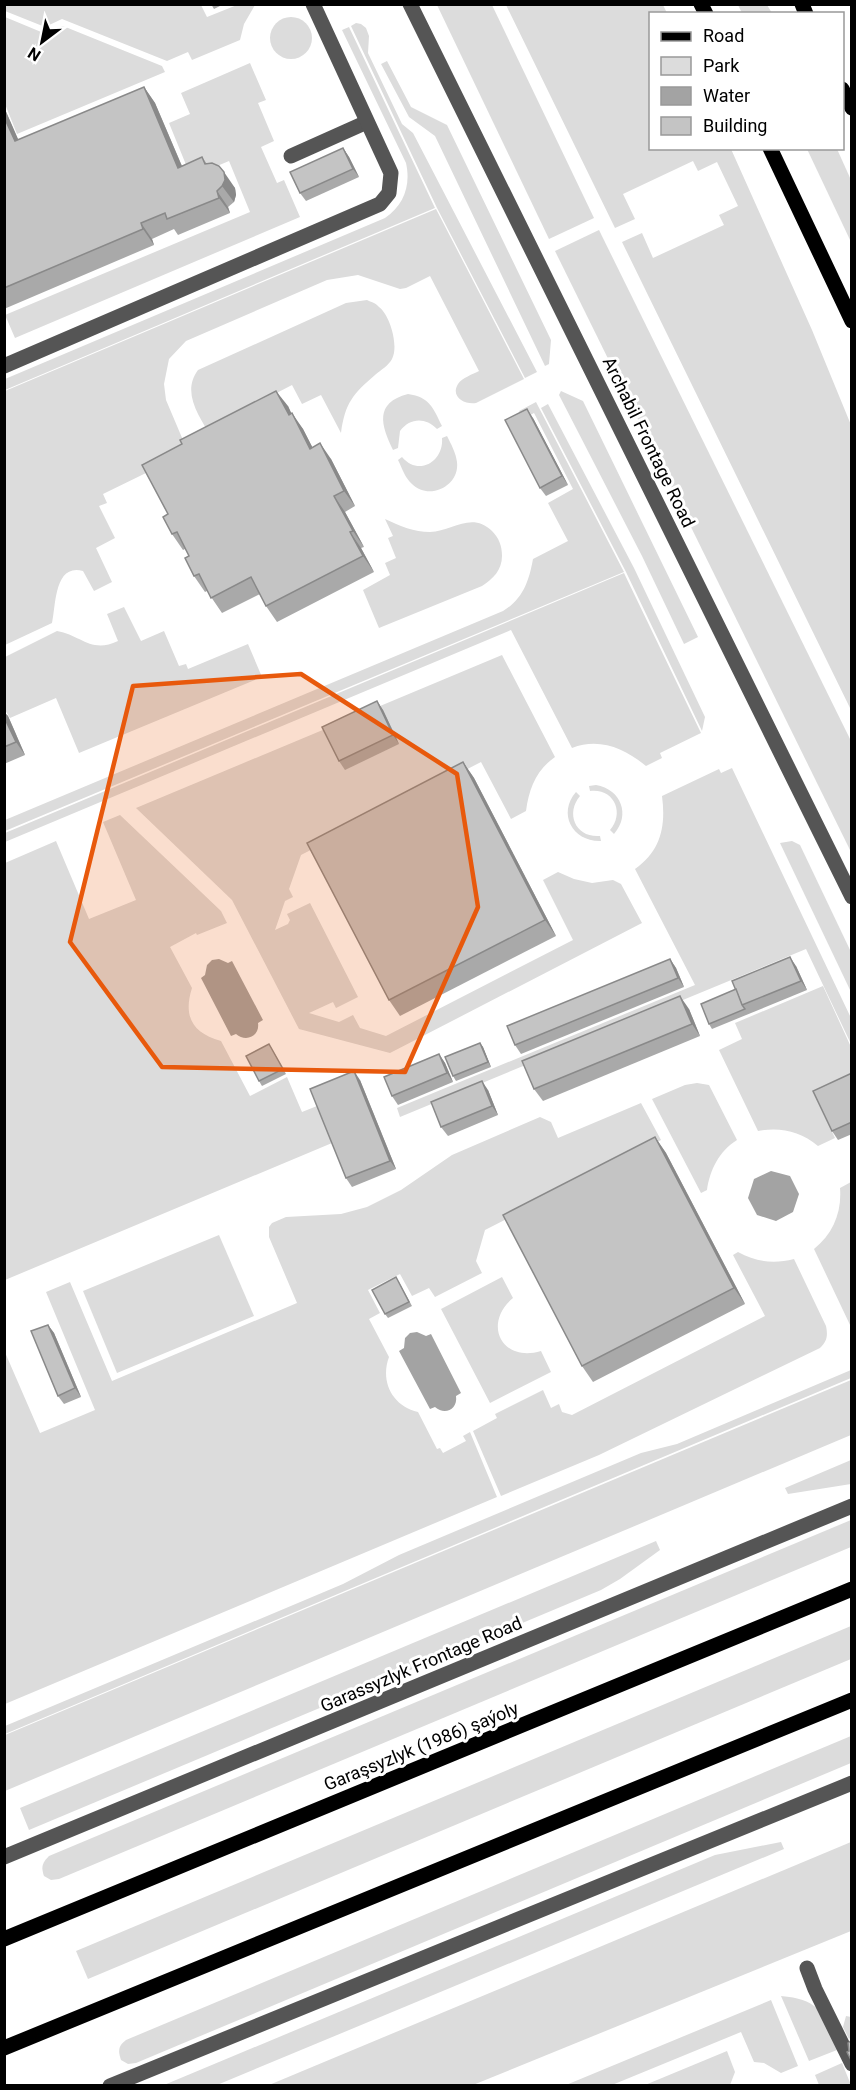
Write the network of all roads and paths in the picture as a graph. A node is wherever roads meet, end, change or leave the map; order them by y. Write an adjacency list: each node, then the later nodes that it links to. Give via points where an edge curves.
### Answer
1 (313, 4): 5 (street)
2 (410, 4): 10 (street, Archabil Frontage Road)
3 (844, 91): 4 (main road)
4 (852, 108)
5 (367, 122): 7 (street); 9 (street, via 391,173 389,193 380,204)
6 (771, 150): 8 (main road)
7 (291, 156)
8 (852, 321)
9 (4, 366)
10 (852, 897)
11 (852, 1506): 15 (street, Garassyzlyk Frontage Road)
12 (852, 1589): 16 (main road, Garaşsyzlyk (1986) şaýoly)
13 (852, 1700): 18 (main road)
14 (852, 1783): 20 (street)
15 (4, 1857)
16 (4, 1939)
17 (807, 1968): 19 (street)
18 (4, 2048)
19 (852, 2064)
20 (110, 2085)

